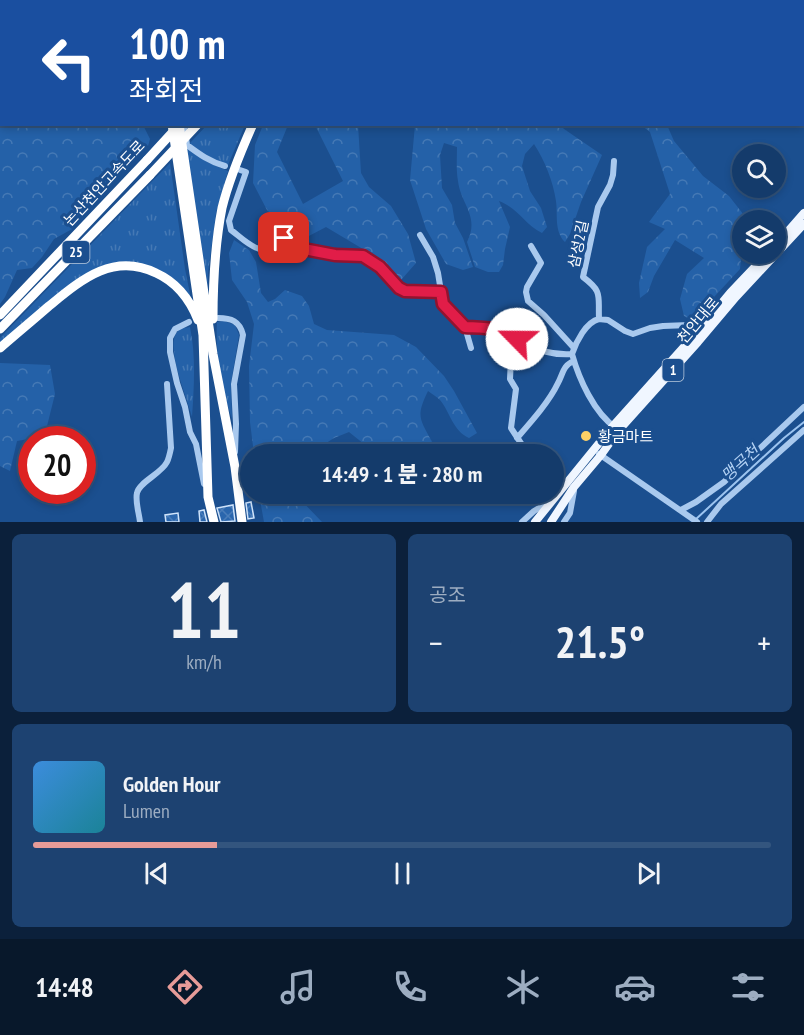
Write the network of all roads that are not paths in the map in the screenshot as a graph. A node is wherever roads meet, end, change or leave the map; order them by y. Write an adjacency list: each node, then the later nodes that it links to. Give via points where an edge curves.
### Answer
1 (172, 126): 24 (highway)
2 (179, 126): 17 (highway, 논산천안고속도로 / 25, bridge)
3 (181, 126): 28 (highway)
4 (182, 126): 8 (lane, via 187,145)
5 (196, 126): 22 (highway, 논산천안고속도로 / 25, bridge)
6 (252, 126): 28 (highway, via 222,208 213,283)
7 (614, 161): 19 (lane, 삼성2길, via 610,185 598,207 583,277 599,293)
8 (225, 166)
9 (240, 170): 16 (lane, via 246,172 229,221 231,230 255,249 264,250 284,238 288,246 363,256 405,291)
10 (804, 213): 12 (main road)
11 (804, 224): 32 (main road, 천안대로 / 1)
12 (786, 234)
13 (420, 235): 16 (lane, via 433,257)
14 (531, 246): 29 (lane, via 541,263 527,287 528,301 544,315)
15 (757, 264): 23 (main road, 천안대로 / 1)
16 (441, 292): 21 (lane, via 443,304)
17 (0, 315)
18 (218, 318): 37 (lane, via 233,320 243,335 234,384)
19 (599, 319): 23 (lane, via 633,334 663,326 689,325); 29 (lane, via 579,338)
20 (189, 322): 40 (lane, via 175,329 170,352)
21 (465, 327): 25 (lane, via 493,328); 27 (lane)
22 (0, 329)
23 (700, 329): 32 (main road, 천안대로 / 1)
24 (203, 335): 26 (highway, via 192,308 172,283 150,270 116,266 77,283); 40 (highway)
25 (517, 339): 29 (lane, via 548,352); 34 (lane, via 510,379 516,389 511,428)
26 (0, 348)
27 (471, 348)
28 (213, 354): 37 (highway)
29 (573, 354): 32 (lane, via 592,403); 34 (lane, via 557,385)
30 (167, 384): 44 (lane, via 171,448 160,472 137,491)
31 (804, 407): 43 (lane, via 724,482)
32 (616, 428): 36 (main road, 천안대로 / 1)
33 (804, 430): 52 (lane)
34 (517, 438): 35 (lane)
35 (521, 444)
36 (597, 452): 38 (main road, 천안대로 / 1); 39 (main road, 천안대로 / 1); 43 (lane)
37 (235, 468): 46 (highway)
38 (564, 487)
39 (574, 487): 49 (main road, 천안대로 / 1); 50 (lane, via 570,513)
40 (207, 497): 45 (highway)
41 (544, 504): 47 (lane)
42 (549, 504): 48 (main road, 천안대로 / 1)
43 (684, 512): 51 (lane)
44 (140, 522)
45 (214, 522)
46 (242, 522)
47 (522, 522)
48 (535, 522)
49 (551, 522)
50 (564, 522)
51 (697, 522)
52 (707, 522)

